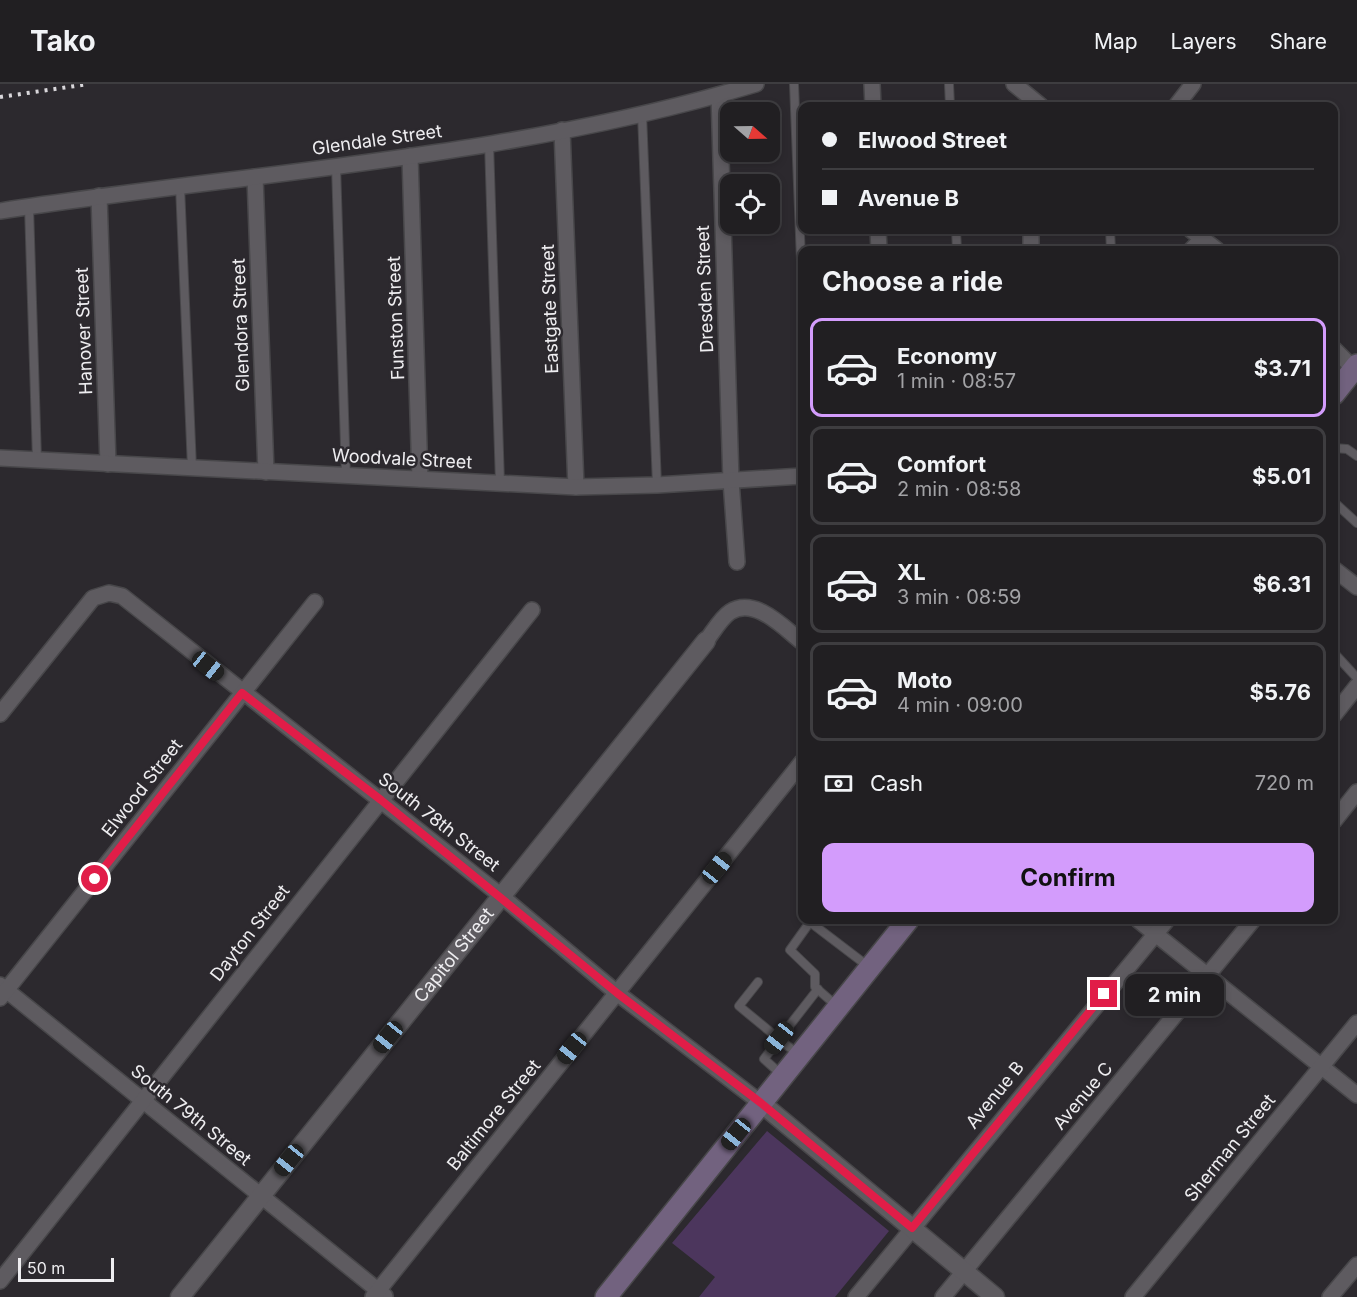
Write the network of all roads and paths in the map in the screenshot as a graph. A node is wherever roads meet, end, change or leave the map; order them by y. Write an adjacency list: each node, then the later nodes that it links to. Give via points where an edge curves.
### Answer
1 (756, 84): 6 (street, Glendale Street)
2 (794, 84): 16 (lane)
3 (872, 84): 7 (street)
4 (950, 84): 8 (lane)
5 (1194, 84): 9 (street)
6 (718, 95): 10 (street, Glendale Street); 36 (street, Dresden Street)
7 (873, 102)
8 (950, 102)
9 (1179, 102)
10 (642, 114): 11 (street, Glendale Street); 38 (lane)
11 (562, 130): 12 (street, Glendale Street); 39 (street, Eastgate Street)
12 (489, 143): 13 (street, Glendale Street); 37 (lane)
13 (411, 156): 14 (street, Glendale Street); 35 (street, Funston Street)
14 (336, 166): 15 (street, Glendale Street); 33 (lane)
15 (255, 177): 17 (street, Glendale Street); 32 (street, Glendora Street)
16 (798, 184)
17 (180, 186): 18 (street, Glendale Street); 31 (lane)
18 (99, 196): 19 (street, Glendale Street); 30 (street, Hanover Street)
19 (29, 207): 20 (street, Glendale Street); 29 (lane)
20 (0, 211)
21 (1197, 234): 22 (street)
22 (1212, 246)
23 (1338, 352): 24 (street)
24 (1356, 367): 25 (main road)
25 (1338, 389)
26 (1338, 448): 27 (lane)
27 (1357, 456)
28 (0, 458): 29 (street, Woodvale Street)
29 (37, 460): 30 (street, Woodvale Street)
30 (108, 464): 31 (street, Woodvale Street)
31 (192, 468): 32 (street, Woodvale Street)
32 (266, 472): 33 (street, Woodvale Street)
33 (346, 476): 35 (street, Woodvale Street)
34 (798, 476): 36 (street, Woodvale Street)
35 (420, 480): 37 (street, Woodvale Street)
36 (731, 481): 38 (street, Woodvale Street); 42 (street, Dresden Street)
37 (500, 483): 39 (street, Woodvale Street)
38 (657, 485): 39 (street, Woodvale Street)
39 (576, 487)
40 (1338, 506): 41 (lane)
41 (1357, 523)
42 (737, 562)
43 (1338, 572): 44 (street)
44 (1353, 581)
45 (315, 602): 52 (street, Elwood Street)
46 (532, 610): 57 (street, Dayton Street)
47 (798, 639): 48 (street, via 759,610 743,607 728,613)
48 (706, 641): 59 (street, Capitol Street)
49 (1338, 657): 50 (lane)
50 (1357, 678)
51 (1357, 686): 53 (street)
52 (242, 693): 54 (street, South 78th Street, via 122,597 109,593 93,598); 57 (street, South 78th Street); 71 (street, Elwood Street)
53 (1338, 710)
54 (0, 714)
55 (798, 767): 72 (street, Baltimore Street)
56 (1357, 792): 58 (street)
57 (381, 800): 59 (street, South 78th Street); 80 (street, Dayton Street)
58 (1338, 816)
59 (500, 896): 72 (street, South 78th Street); 82 (street, Capitol Street)
60 (809, 924): 70 (lane, via 790,950 815,974)
61 (813, 924): 67 (lane)
62 (905, 924): 67 (main road)
63 (1143, 924): 66 (street)
64 (1163, 924): 66 (street, Avenue B)
65 (1250, 924): 68 (street, Avenue C)
66 (1155, 933): 68 (street); 83 (street, Avenue B)
67 (870, 968): 73 (main road)
68 (1208, 974): 77 (street); 85 (street, Avenue C)
69 (758, 982): 75 (lane, via 739,1006)
70 (818, 989): 73 (lane); 75 (lane)
71 (2, 991): 80 (street, South 79th Street)
72 (617, 993): 81 (street, South 78th Street); 87 (street, Baltimore Street)
73 (838, 1007): 76 (main road)
74 (1357, 1023): 77 (street, Sherman Street)
75 (779, 1038): 76 (lane); 78 (lane, via 764,1059)
76 (800, 1055): 78 (main road)
77 (1322, 1066): 79 (street); 93 (street, Sherman Street)
78 (783, 1076): 81 (main road)
79 (1357, 1095)
80 (142, 1100): 82 (street, South 79th Street); 86 (street, Dayton Street)
81 (761, 1103): 83 (street); 89 (main road)
82 (261, 1196): 87 (street, South 79th Street); 88 (street, Capitol Street)
83 (912, 1228): 85 (street); 90 (street, Avenue B)
84 (1357, 1265): 94 (street)
85 (964, 1271): 91 (street, Avenue C); 92 (street)
86 (0, 1281)
87 (379, 1295)
88 (180, 1297)
89 (606, 1297)
90 (856, 1297)
91 (942, 1297)
92 (995, 1297)
93 (1133, 1297)
94 (1330, 1297)

